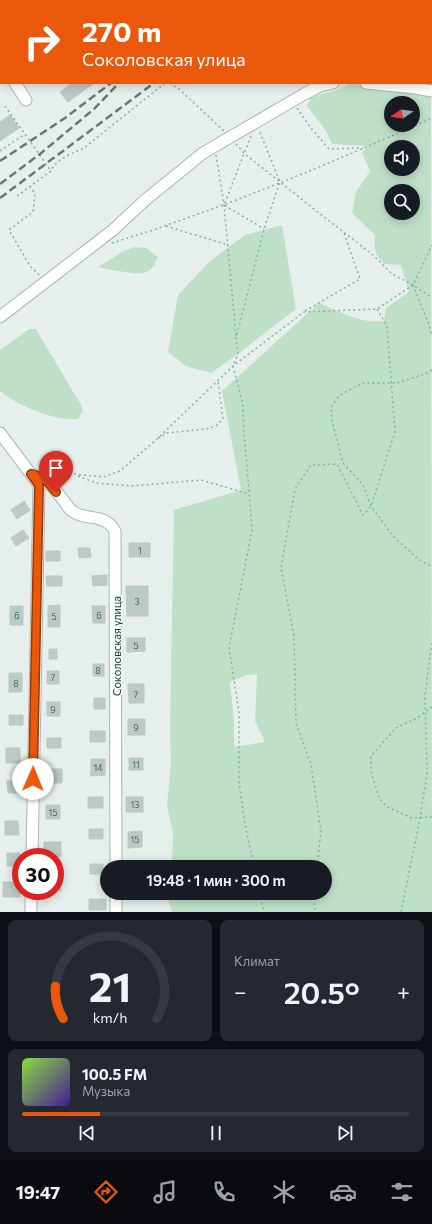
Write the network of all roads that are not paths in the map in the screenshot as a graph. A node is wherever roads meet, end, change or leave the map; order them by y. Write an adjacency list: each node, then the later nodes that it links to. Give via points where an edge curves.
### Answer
1 (16, 84): 5 (street)
2 (330, 84): 6 (street, via 313,90 188,164 113,230)
3 (376, 84): 4 (street)
4 (432, 92)
5 (26, 100)
6 (0, 317)
7 (0, 433): 8 (street)
8 (31, 474): 9 (street, via 39,485); 10 (street, Соколовская улица, via 49,482 71,511 103,519 112,525 115,531)
9 (32, 848)
10 (116, 860)
11 (31, 900): 13 (street)
12 (116, 900): 14 (street)
13 (31, 912)
14 (116, 912)

